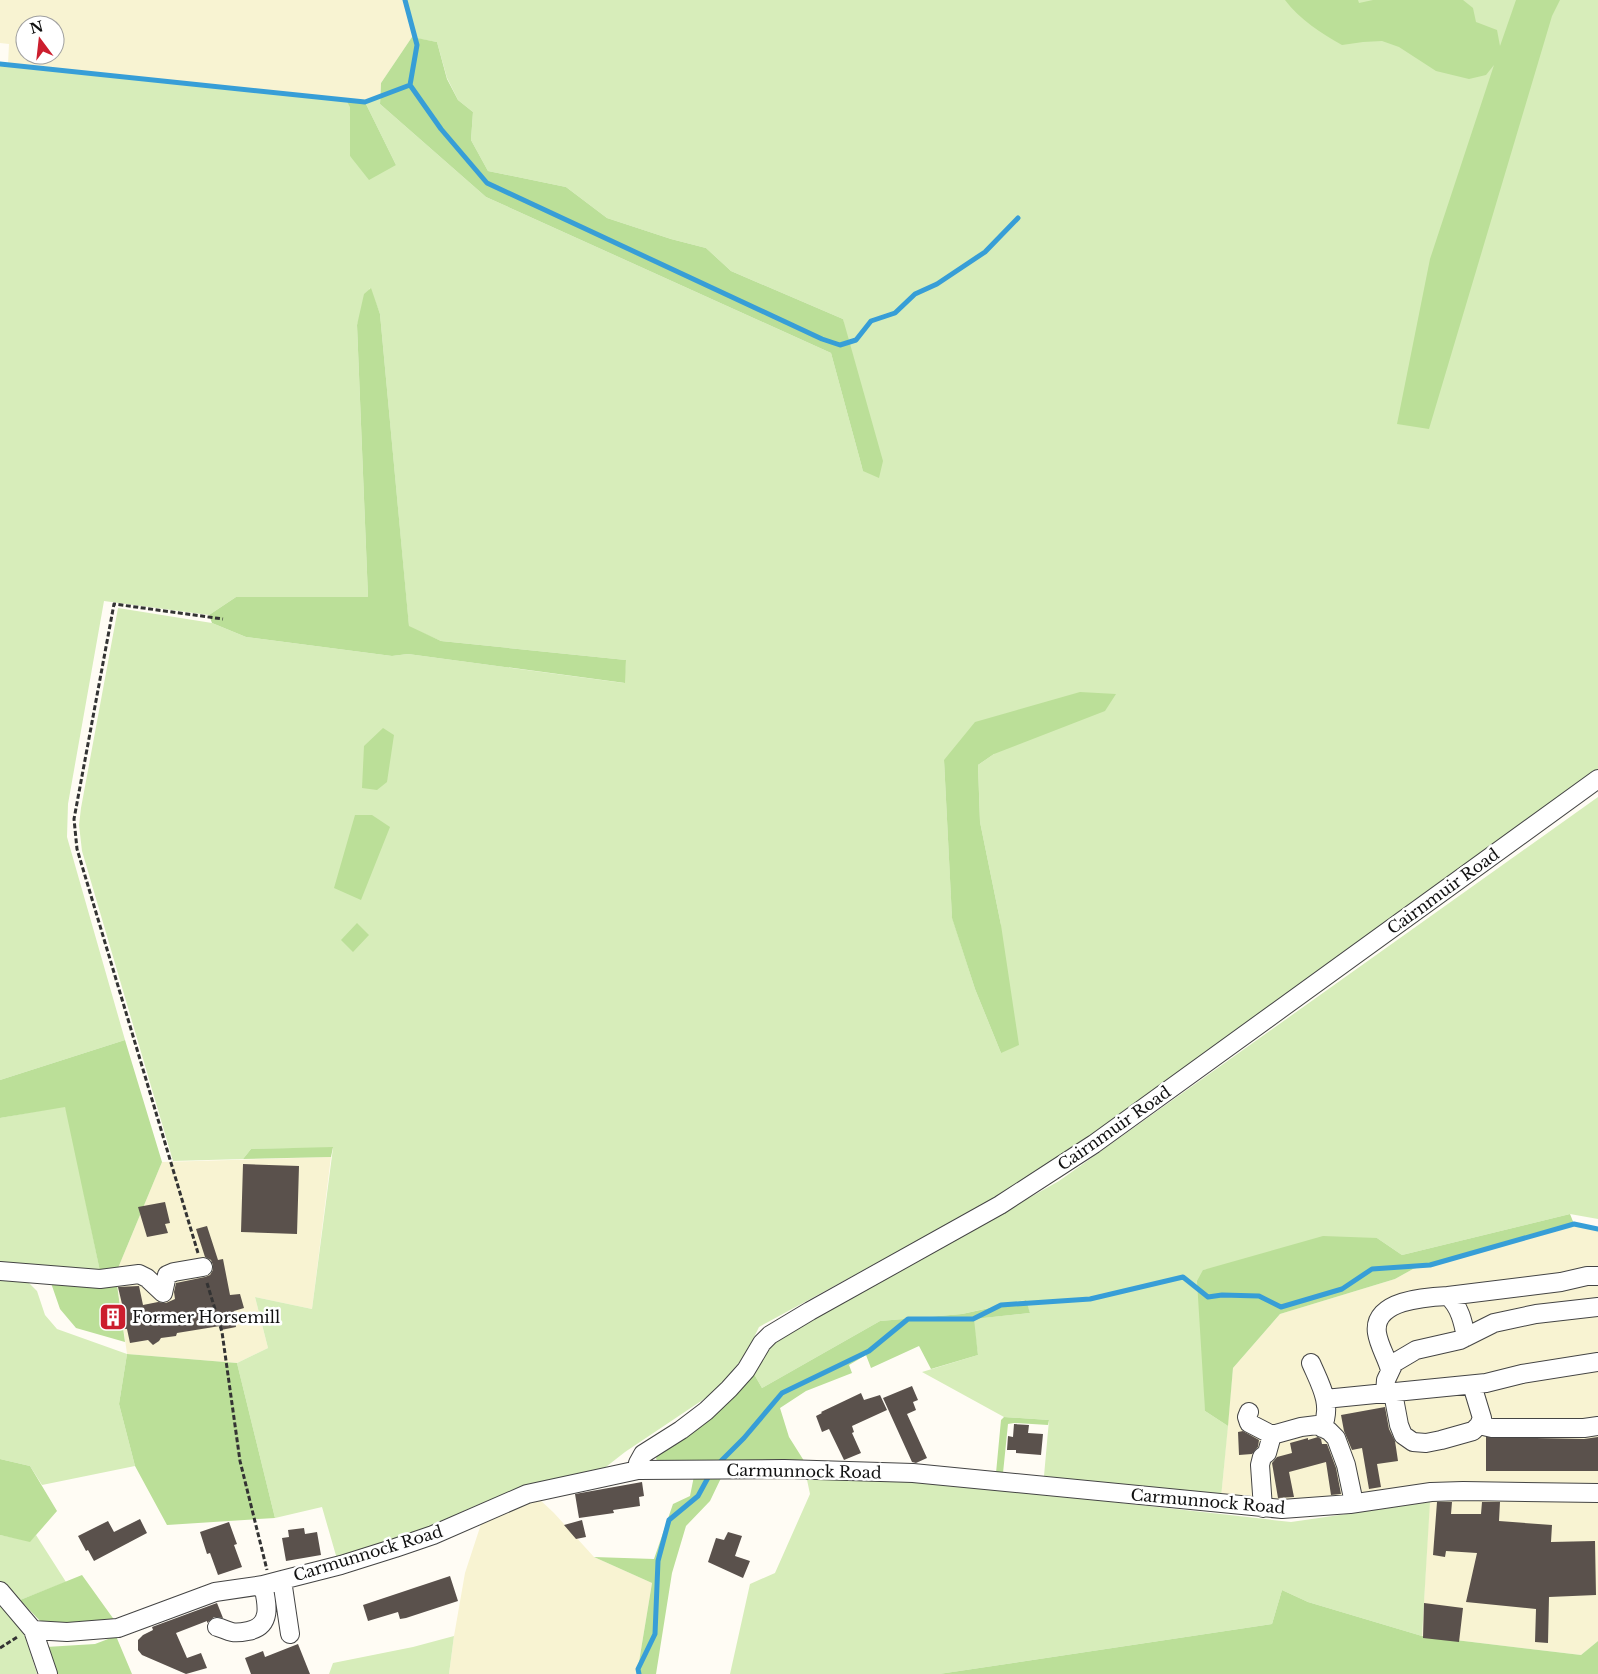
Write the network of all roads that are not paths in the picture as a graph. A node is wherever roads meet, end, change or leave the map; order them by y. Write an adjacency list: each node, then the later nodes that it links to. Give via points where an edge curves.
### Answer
1 (1598, 779): 19 (street, Cairnmuir Road, via 1094,1144 1000,1205 770,1335 729,1389 681,1430 643,1454)
2 (203, 1268): 3 (street, via 167,1275 163,1293 139,1274 100,1279)
3 (0, 1270)
4 (1598, 1276): 5 (street)
5 (1448, 1296): 7 (street, via 1460,1312); 10 (street, via 1412,1299 1383,1313 1376,1326 1377,1336)
6 (1598, 1307): 7 (street, via 1536,1314 1494,1323)
7 (1466, 1338): 10 (street, via 1416,1350 1394,1363)
8 (1598, 1362): 11 (street)
9 (1311, 1363): 13 (street)
10 (1390, 1370): 12 (street, via 1386,1380)
11 (1472, 1385): 12 (street); 15 (street, via 1482,1418)
12 (1389, 1393): 13 (street); 15 (street, via 1403,1435 1413,1442 1441,1440 1473,1431)
13 (1325, 1399): 17 (street, via 1326,1420)
14 (1249, 1412): 18 (street, via 1249,1423)
15 (1479, 1425): 16 (street, via 1492,1428)
16 (1598, 1426)
17 (1322, 1428): 18 (street, via 1317,1425 1301,1427); 21 (street, via 1336,1438)
18 (1272, 1435): 22 (street, via 1260,1465)
19 (638, 1470): 22 (street, Carmunnock Road, via 784,1468 913,1473); 23 (street, Carmunnock Road, via 526,1494 433,1535 340,1565)
20 (1598, 1493): 21 (street, Carmunnock Road, via 1431,1492)
21 (1354, 1503): 22 (street, Carmunnock Road)
22 (1263, 1508)
23 (271, 1582): 25 (street, via 266,1618 261,1625 239,1632); 26 (street, Carmunnock Road, via 215,1592 118,1628 67,1632); 27 (street)
24 (0, 1591): 26 (street)
25 (217, 1627)
26 (33, 1630): 28 (street)
27 (290, 1634)
28 (48, 1674)

